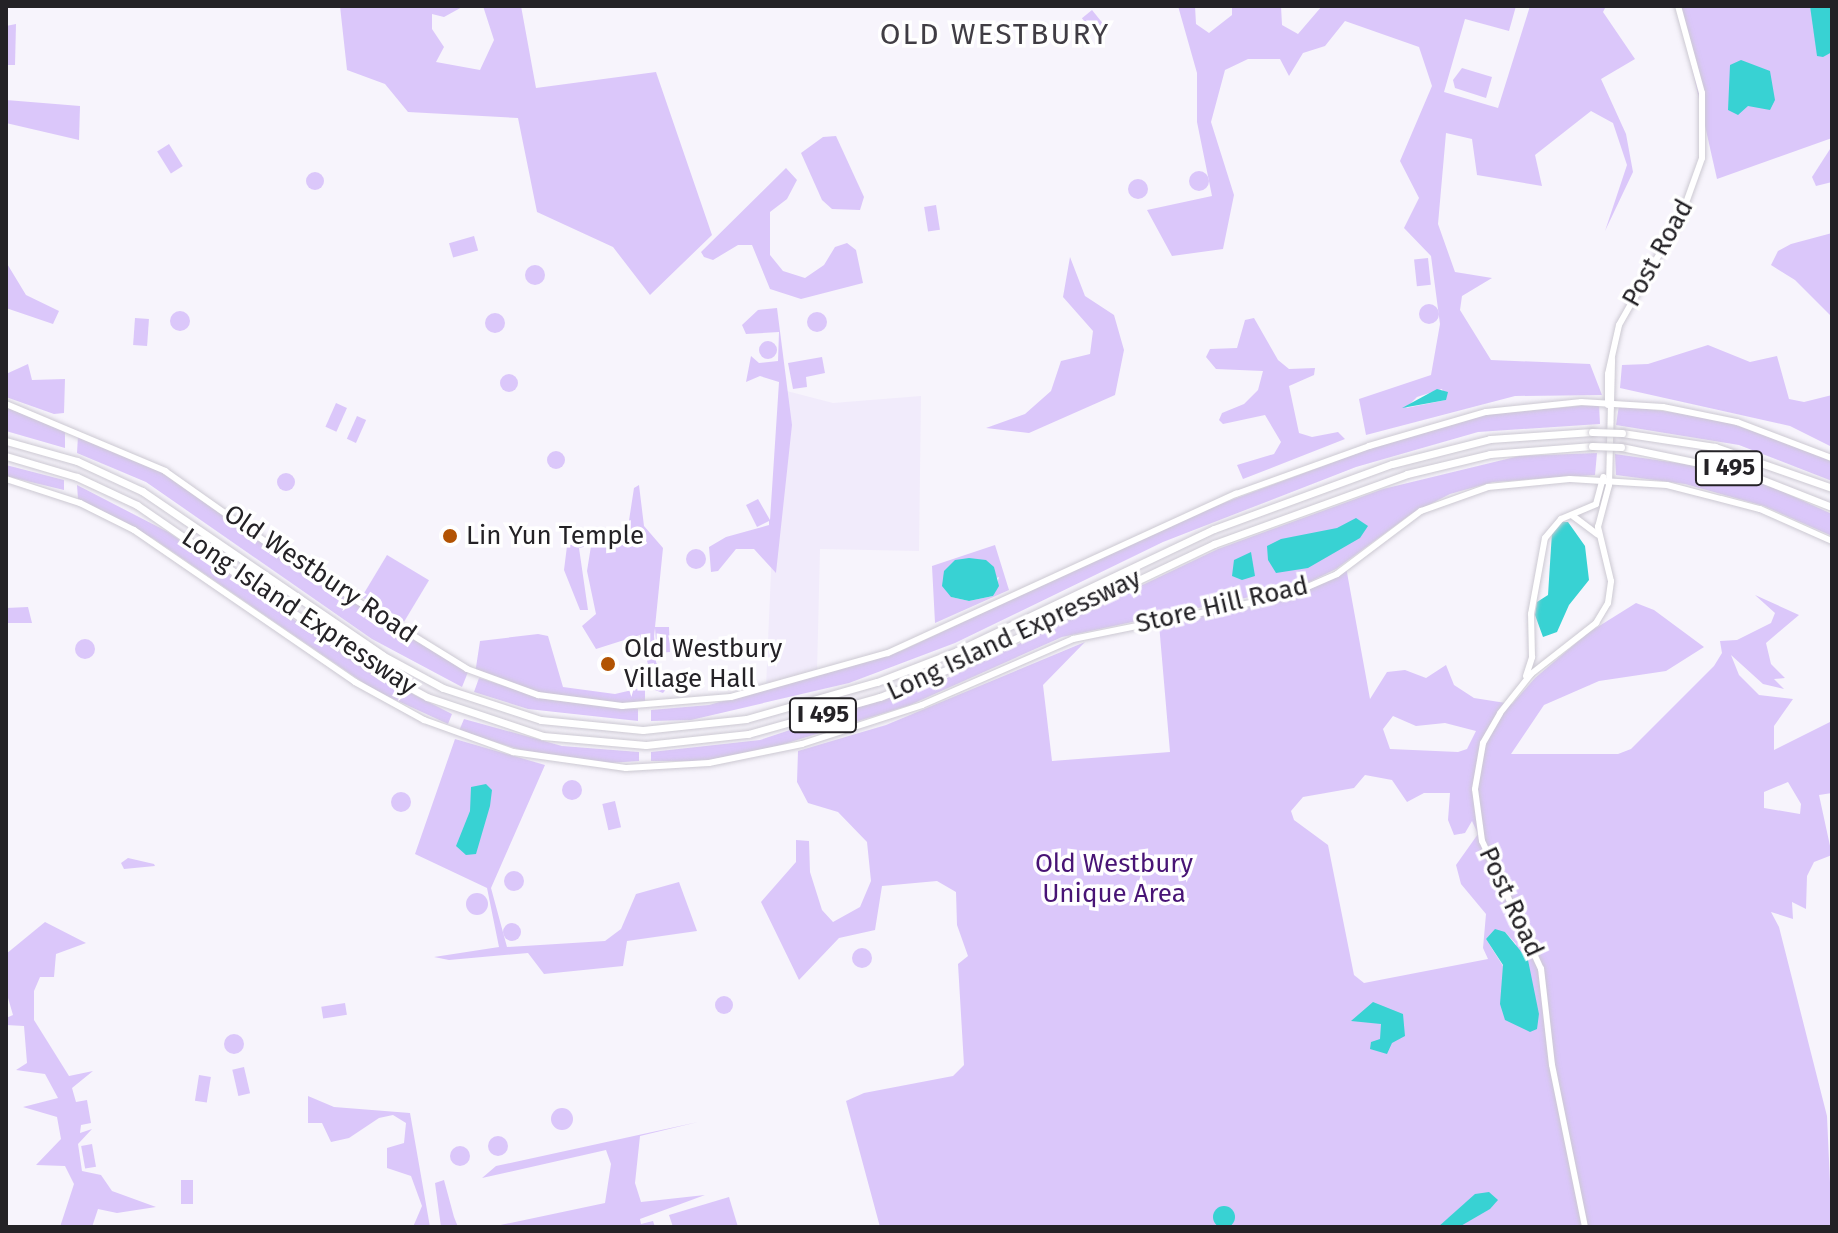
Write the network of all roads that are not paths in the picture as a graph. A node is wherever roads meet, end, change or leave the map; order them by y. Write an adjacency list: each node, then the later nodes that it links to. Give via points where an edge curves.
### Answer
1 (1678, 6): 2 (main road, Post Road, via 1702,93 1702,158 1682,214 1625,311 1612,359)
2 (1609, 402): 3 (main road, Old Westbury Road, via 1503,409 1407,434 1212,504 888,653 731,697 645,707 550,698 475,674 294,562 165,471); 6 (main road, via 1723,419); 8 (main road, Post Road)
3 (6, 404)
4 (6, 441): 9 (highway, Long Island Expressway / I 495, bridge, via 77,461 142,491 382,655 443,688 532,718 643,730 746,719 877,682 957,651 1214,529 1392,464 1490,439 1622,433 1715,447)
5 (6, 456): 10 (highway, Long Island Expressway / I 495, bridge, via 77,477 137,505 370,666 427,697 543,736 646,745 739,735 880,697 1226,539 1407,474 1490,454 1621,447 1743,472)
6 (1832, 458)
7 (6, 479): 8 (main road, Store Hill Road, via 80,503 134,530 370,692 424,720 525,755 645,768 722,762 802,744 922,705 1073,639 1289,595 1337,574 1413,516 1460,494 1526,482)
8 (1605, 479): 11 (main road, Post Road, via 1596,504); 12 (main road, Post Road); 13 (main road, Store Hill Road, via 1725,498)
9 (1832, 488)
10 (1832, 507)
11 (1570, 515): 12 (main road, via 1586,522); 14 (main road, Post Road, via 1553,526 1544,542 1531,614)
12 (1599, 539): 15 (main road, Post Road, via 1612,585 1606,607 1592,626)
13 (1832, 541)
14 (1532, 657): 15 (main road); 16 (main road, Post Road)
15 (1544, 661): 16 (main road, Post Road)
16 (1522, 683): 17 (main road, Post Road, via 1483,743 1475,814 1482,841 1541,969 1552,1065)
17 (1585, 1227)

